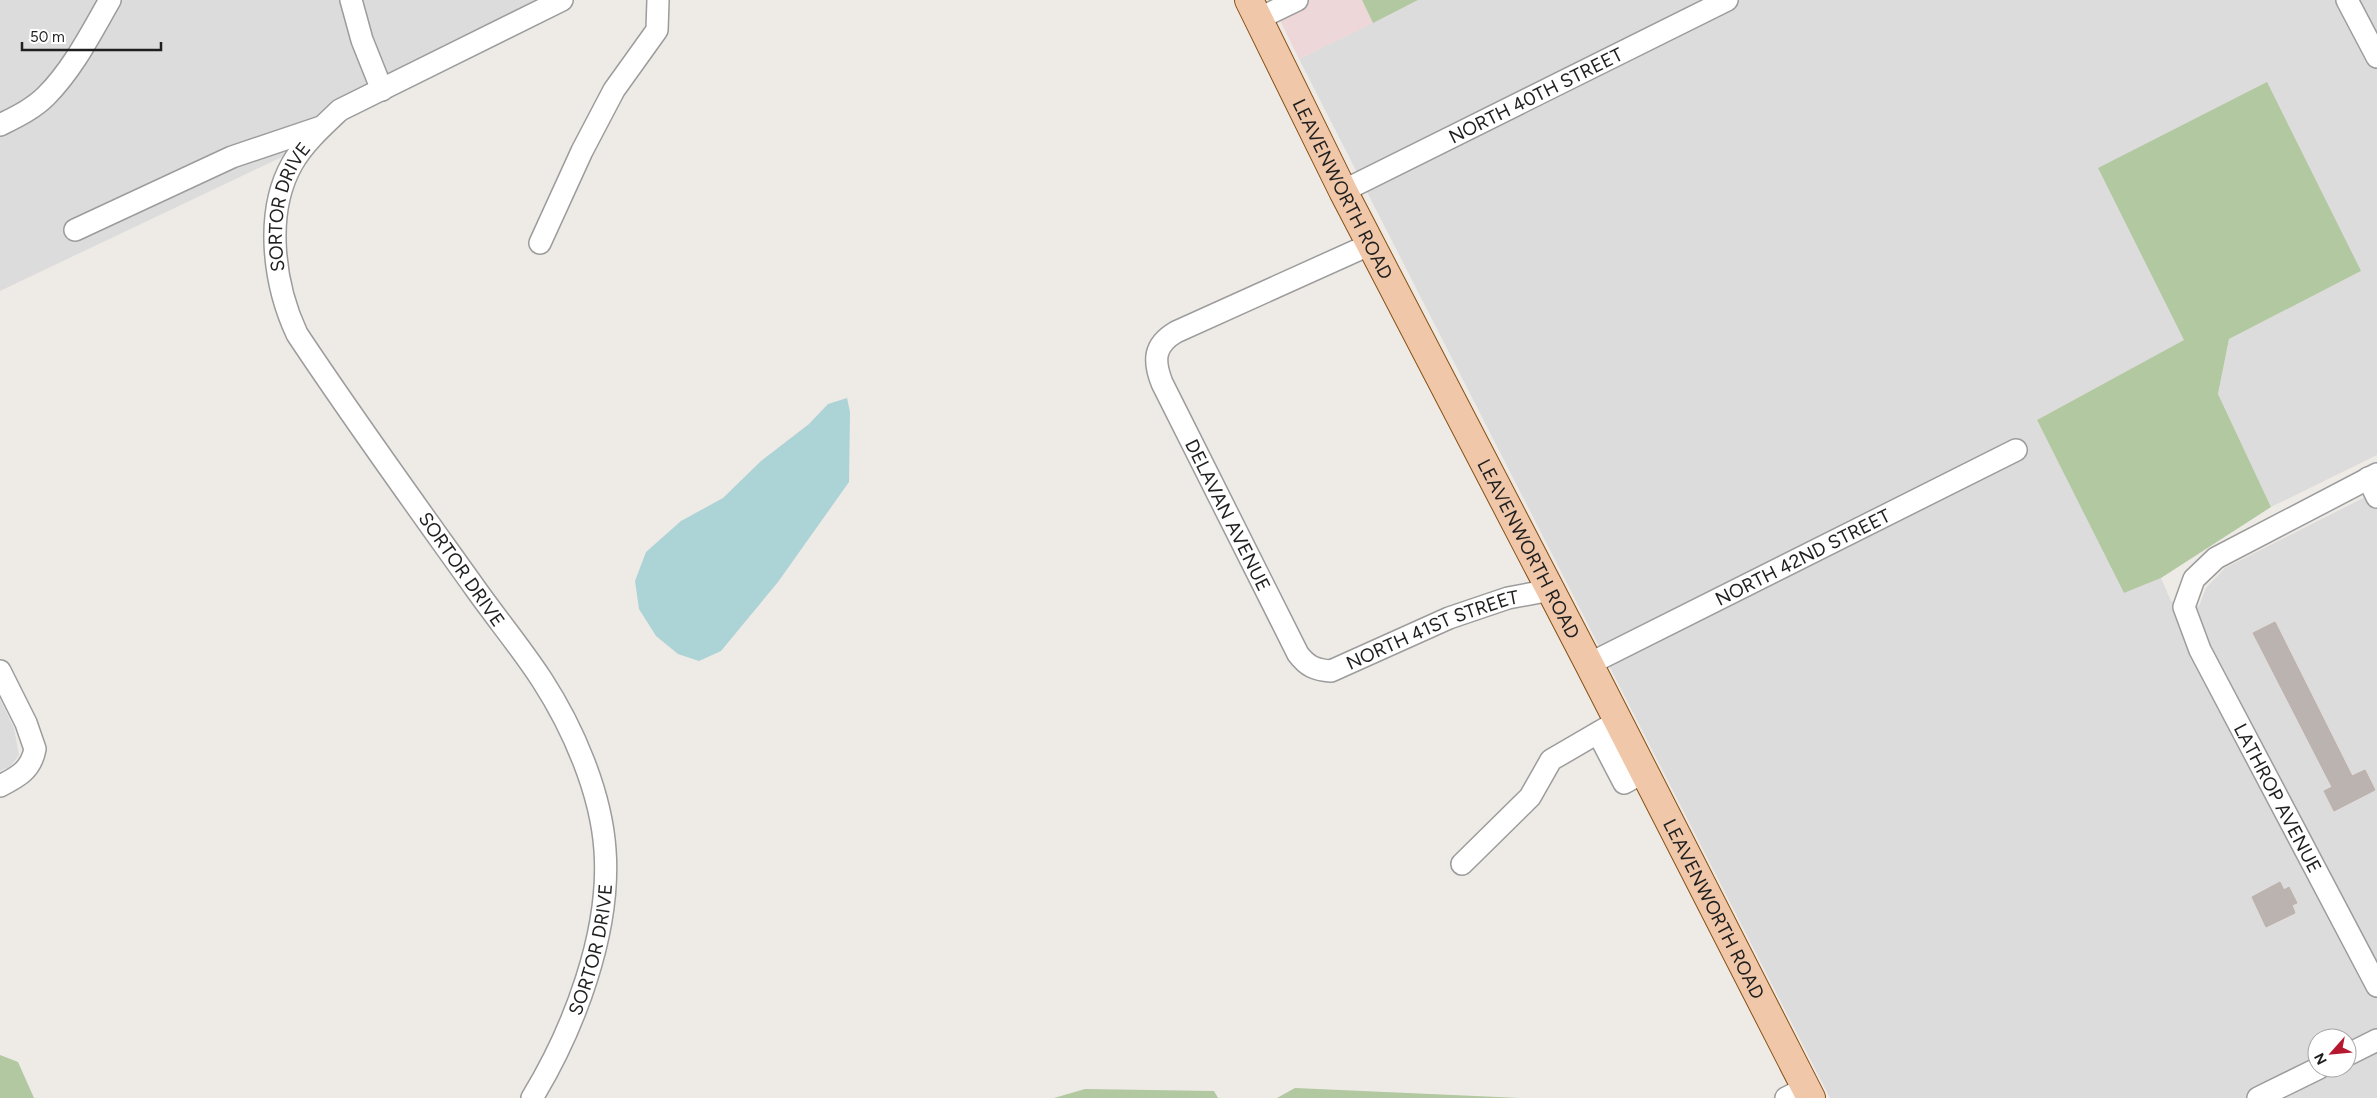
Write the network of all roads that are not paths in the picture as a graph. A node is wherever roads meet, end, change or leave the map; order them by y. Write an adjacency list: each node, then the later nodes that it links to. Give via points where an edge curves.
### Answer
1 (110, 0): 11 (street, via 71,66 45,97 25,113)
2 (351, 0): 10 (street, via 362,40)
3 (562, 0): 10 (street, SORTOR DRIVE)
4 (658, 0): 15 (street, via 657,30 614,90 582,150)
5 (1297, 0): 8 (street)
6 (1727, 0): 13 (street, NORTH 40TH STREET)
7 (2347, 0): 9 (street)
8 (1254, 9): 13 (main road, LEAVENWORTH ROAD)
9 (2377, 57)
10 (382, 90): 12 (street, SORTOR DRIVE, via 340,110)
11 (0, 126)
12 (322, 127): 14 (street, via 232,157); 31 (street, SORTOR DRIVE, via 292,164 282,186 276,231 278,278 289,316 326,378 542,680 578,748 598,813 605,849 605,872 600,922 591,962 574,1017 549,1071)
13 (1343, 191): 16 (main road, LEAVENWORTH ROAD)
14 (75, 230)
15 (540, 243)
16 (1371, 244): 19 (main road, LEAVENWORTH ROAD); 21 (street, DELAVAN AVENUE, via 1176,332 1165,338 1157,354 1157,371 1162,383 1298,654 1306,665)
17 (2016, 450): 20 (street, NORTH 42ND STREET)
18 (2374, 483): 26 (street, LATHROP AVENUE, via 2216,558 2194,579 2184,607 2200,650)
19 (1550, 590): 20 (main road, LEAVENWORTH ROAD); 21 (street, NORTH 41ST STREET, via 1508,598 1449,618 1331,671)
20 (1590, 664): 23 (main road, LEAVENWORTH ROAD)
21 (1315, 669)
22 (0, 671): 24 (street, via 35,749 28,769)
23 (1608, 727): 25 (street, via 1551,760 1530,797); 30 (main road, LEAVENWORTH ROAD, via 1644,772)
24 (0, 786)
25 (1462, 864)
26 (2377, 986)
27 (2377, 1040): 28 (street)
28 (2357, 1049)
29 (2307, 1074): 32 (street)
30 (1801, 1095)
31 (532, 1098)
32 (2258, 1098)

